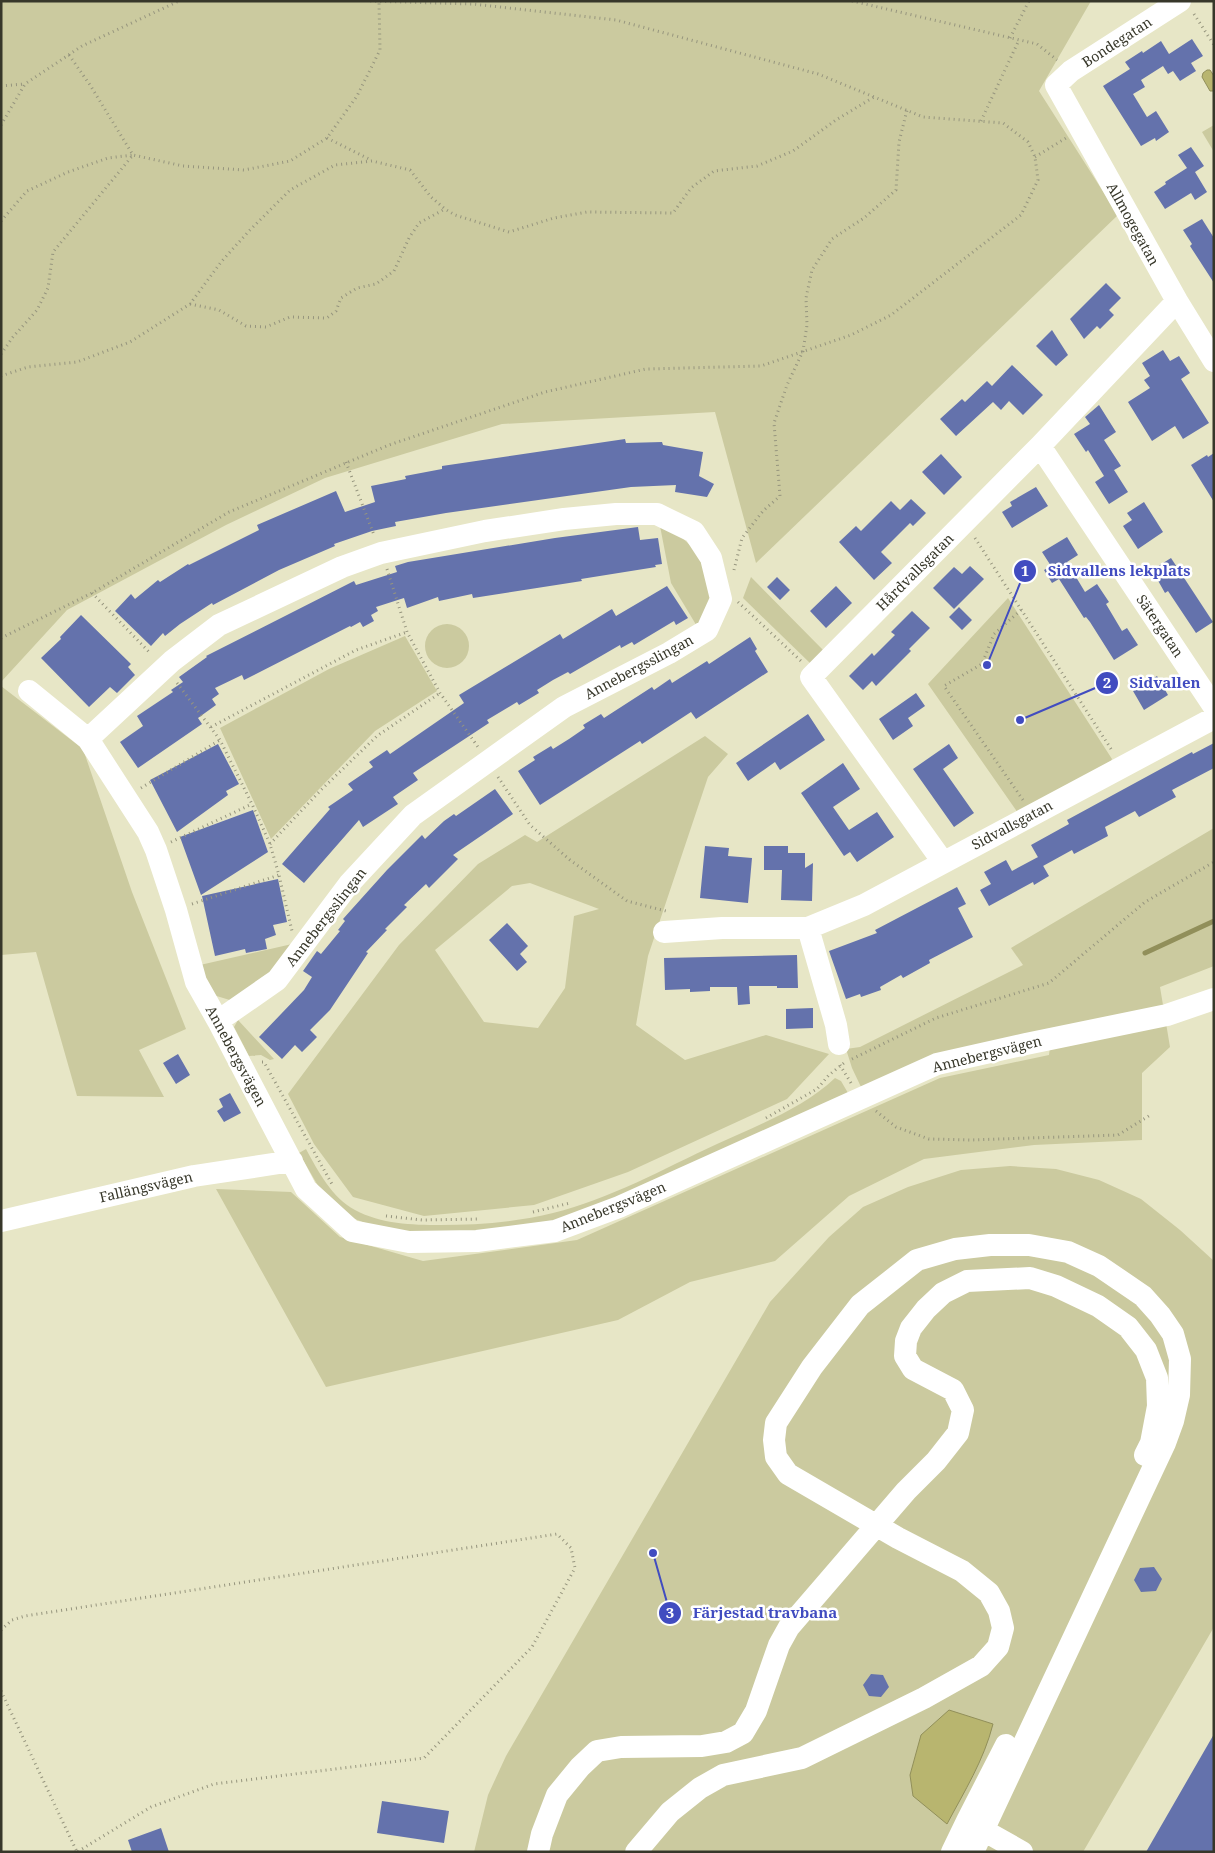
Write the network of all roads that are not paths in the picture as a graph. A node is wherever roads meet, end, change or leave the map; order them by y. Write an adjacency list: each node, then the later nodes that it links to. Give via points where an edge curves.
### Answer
1 (1185, 5): 2 (street, Bondegatan)
2 (1064, 78): 3 (street, Allmogegatan, via 1080,128)
3 (1176, 301): 4 (street, Allmogegatan); 5 (street, Hårdvallsgatan)
4 (1214, 361)
5 (1040, 446): 7 (street, Sätergatan); 10 (street, Hårdvallsgatan, via 811,677)
6 (29, 691): 9 (street, Annebergsvägen)
7 (1214, 707)
8 (1214, 718): 10 (street, Sidvallsgatan)
9 (88, 739): 14 (street, Annebergsvägen, via 148,832 176,910 196,982); 14 (street, Annebergsslingan, via 165,668 219,625 342,567 382,553 564,518 657,514 694,532 711,558 721,599 707,630 564,707 414,815 349,884 277,980)
10 (943, 862): 11 (street, Sidvallsgatan, via 864,905)
11 (808, 928): 12 (street, Sidvallsgatan); 15 (street, via 836,1025)
12 (664, 932)
13 (1214, 998): 16 (street, Annebergsvägen, via 1167,1015 936,1064 619,1207 555,1231 477,1241 409,1242 352,1231 306,1189)
14 (218, 1021): 16 (street, Annebergsvägen)
15 (840, 1055)
16 (292, 1161): 17 (street, Fallängsvägen, via 194,1176)
17 (1, 1220)
18 (975, 1825): 19 (street, via 1151,1443 1158,1406 1157,1378 1146,1350 1128,1327 1098,1306 1056,1286 1030,1278 966,1281 942,1293 911,1328 905,1356 913,1369 953,1390 963,1410 958,1433 789,1627 779,1645 756,1711 743,1733 726,1742 702,1746 621,1747 596,1751 557,1795); 20 (street, via 1170,1428 1179,1395 1180,1359 1173,1334 1143,1296 1100,1266 1068,1252 1029,1245 955,1249 917,1260 860,1305 812,1367 776,1423 774,1440 776,1456 788,1474 962,1571 989,1593 999,1611 1002,1628 998,1647 981,1666 802,1758 723,1774 670,1812); 21 (street); 22 (street); 23 (street)
19 (538, 1852)
20 (636, 1852)
21 (952, 1852)
22 (973, 1852)
23 (1022, 1852)

